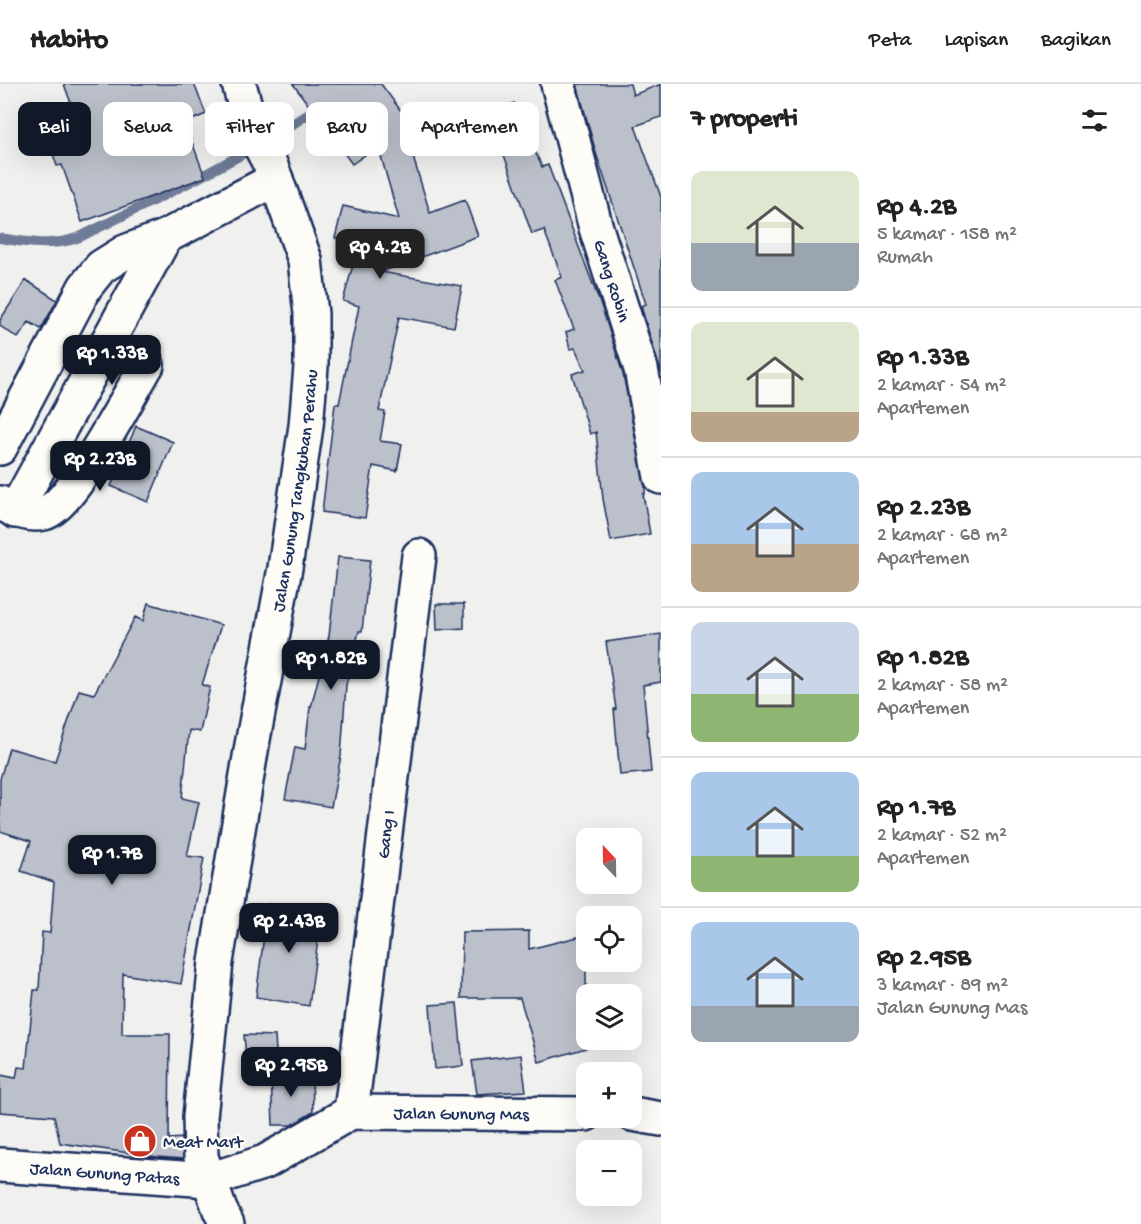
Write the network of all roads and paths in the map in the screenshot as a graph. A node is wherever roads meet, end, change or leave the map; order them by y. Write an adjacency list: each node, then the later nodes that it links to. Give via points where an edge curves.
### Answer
1 (239, 84): 3 (street, Jalan Gunung Tangkuban Perahu, via 251,128)
2 (558, 84): 7 (street, Gang Robin, via 596,228 641,369)
3 (273, 173): 4 (street); 13 (street, Jalan Gunung Tangkuban Perahu, via 305,260 311,367 285,568 216,962 200,1117 201,1157)
4 (165, 237): 6 (street, via 101,267 85,287); 8 (street)
5 (147, 365): 8 (street, via 81,476 60,502 46,513)
6 (0, 448)
7 (661, 477)
8 (8, 507)
9 (419, 556): 10 (street, Gang I)
10 (351, 1112): 11 (street, Jalan Gunung Mas); 13 (street, via 265,1162)
11 (576, 1114)
12 (0, 1166): 13 (street, Jalan Gunung Patas)
13 (208, 1180): 14 (street, Jalan Gunung Tangkuban Perahu)
14 (226, 1224)

